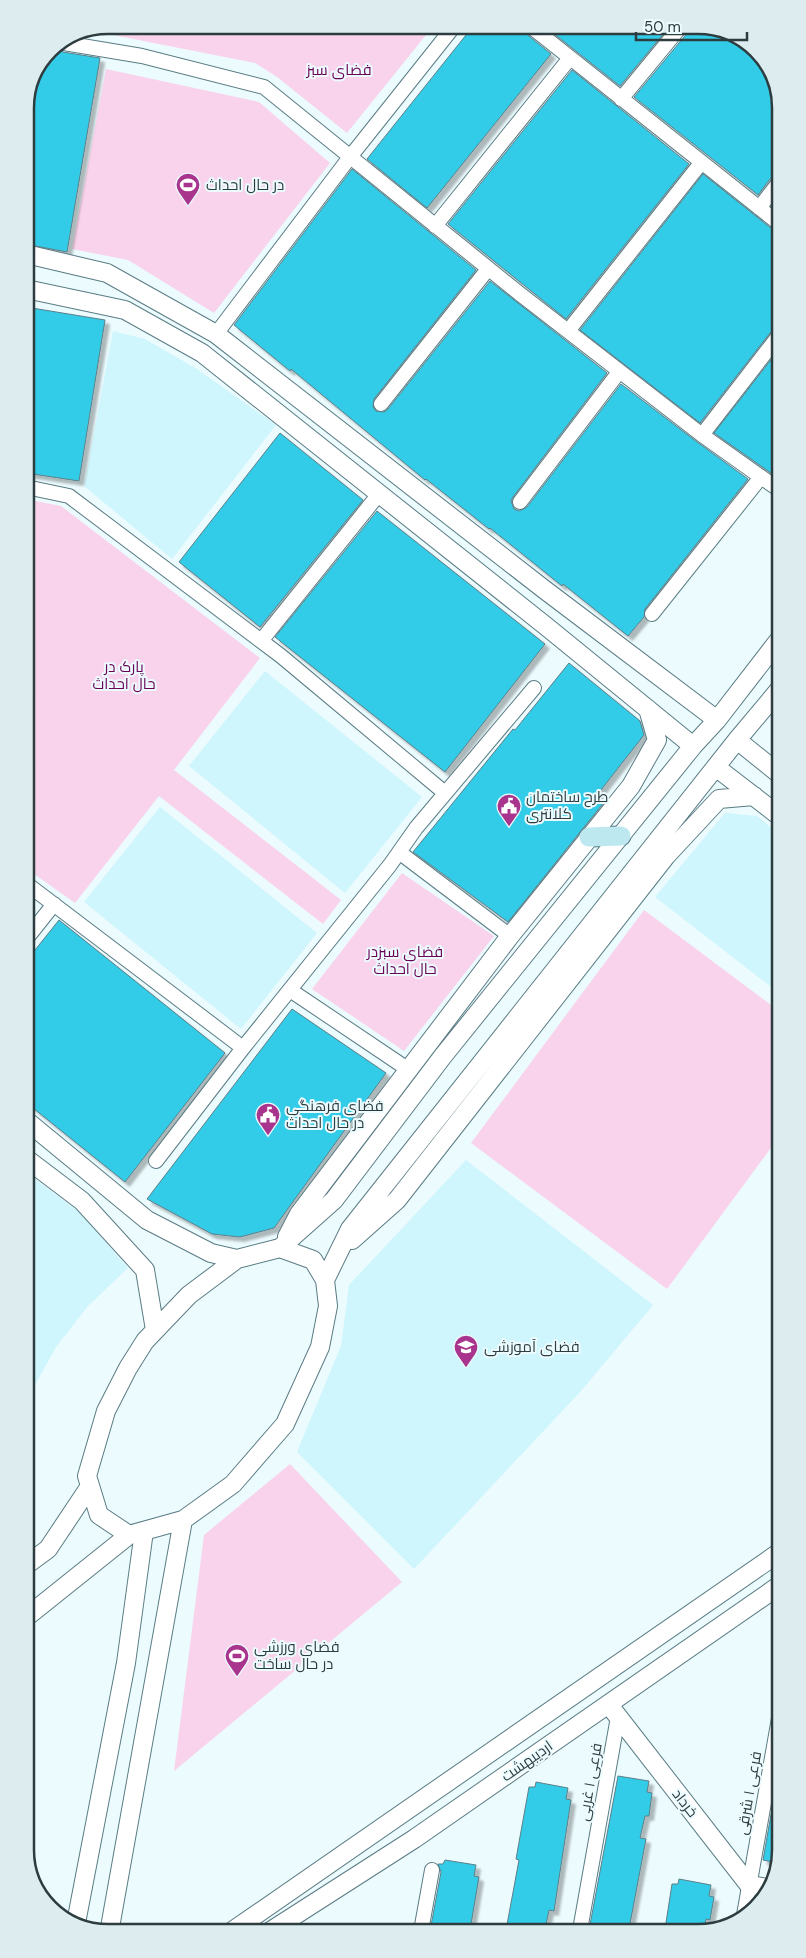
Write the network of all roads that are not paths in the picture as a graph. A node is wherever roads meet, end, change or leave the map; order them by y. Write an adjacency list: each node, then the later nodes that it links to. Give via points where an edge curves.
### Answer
1 (449, 34): 7 (street)
2 (540, 34): 5 (street)
3 (675, 34): 6 (street)
4 (71, 44): 7 (street, via 142,56 264,87)
5 (570, 58): 6 (street); 12 (street)
6 (621, 99): 8 (street)
7 (350, 157): 12 (street); 17 (street)
8 (701, 163): 10 (street); 16 (street)
9 (772, 191): 10 (street)
10 (759, 208): 11 (street)
11 (772, 218)
12 (435, 226): 14 (street)
13 (34, 256): 17 (street, via 107,273)
14 (488, 269): 16 (street); 20 (street)
15 (34, 291): 25 (street, via 125,310 202,353)
16 (568, 330): 19 (street)
17 (216, 334): 33 (street)
18 (772, 344): 21 (street)
19 (619, 372): 21 (street); 26 (street)
20 (381, 404)
21 (702, 435): 22 (street)
22 (761, 477): 23 (street); 27 (street)
23 (772, 485)
24 (34, 489): 28 (street, via 69,496)
25 (379, 494): 28 (street); 32 (street)
26 (520, 502)
27 (652, 614)
28 (262, 641): 38 (street)
29 (772, 649): 33 (street)
30 (534, 688): 38 (street)
31 (772, 698): 34 (street)
32 (648, 709): 35 (street); 42 (street, via 657,740 631,786)
33 (717, 720): 35 (street)
34 (737, 740): 36 (street); 37 (street)
35 (693, 746): 41 (street)
36 (717, 768): 39 (street); 55 (street, via 350,1229)
37 (772, 768)
38 (445, 793): 43 (street)
39 (754, 796): 40 (street); 55 (street, via 719,798 666,856 398,1200)
40 (772, 810)
41 (621, 836): 42 (main road); 54 (street, via 443,1056 334,1200)
42 (589, 837): 47 (street)
43 (399, 852): 47 (street); 48 (street)
44 (34, 889): 45 (street)
45 (54, 904): 46 (street); 49 (street)
46 (34, 929)
47 (510, 936): 50 (street)
48 (290, 990): 49 (street); 50 (street)
49 (243, 1048): 52 (street)
50 (409, 1070): 54 (street, via 299,1214)
51 (34, 1127): 56 (street, via 147,1220 210,1253)
52 (156, 1162)
53 (34, 1165): 58 (street, via 82,1201 145,1270)
54 (280, 1248): 56 (street); 57 (street, via 313,1260)
55 (337, 1253): 57 (street)
56 (237, 1259): 58 (street, via 189,1295)
57 (325, 1280): 60 (street, via 328,1306 320,1348 285,1424 233,1484)
58 (155, 1330): 59 (street, via 128,1368 106,1411 87,1476)
59 (90, 1486): 61 (street, via 99,1515); 63 (street, via 48,1549)
60 (183, 1520): 61 (street); 73 (street)
61 (136, 1533): 65 (street); 72 (street, via 126,1663)
62 (772, 1558): 74 (street)
63 (34, 1559)
64 (772, 1591): 66 (street, اردیبهشت)
65 (34, 1611)
66 (613, 1711): 69 (street, خرداد); 75 (street, اردیبهشت); 77 (street, فرعی ۱ غربی)
67 (772, 1757): 69 (street, فرعی ۱ شرقی)
68 (432, 1870): 76 (street)
69 (749, 1885): 70 (street); 71 (street, فرعی ۱ شرقی)
70 (762, 1887)
71 (745, 1907)
72 (77, 1917)
73 (111, 1924)
74 (243, 1924)
75 (281, 1924)
76 (422, 1924)
77 (581, 1924)

